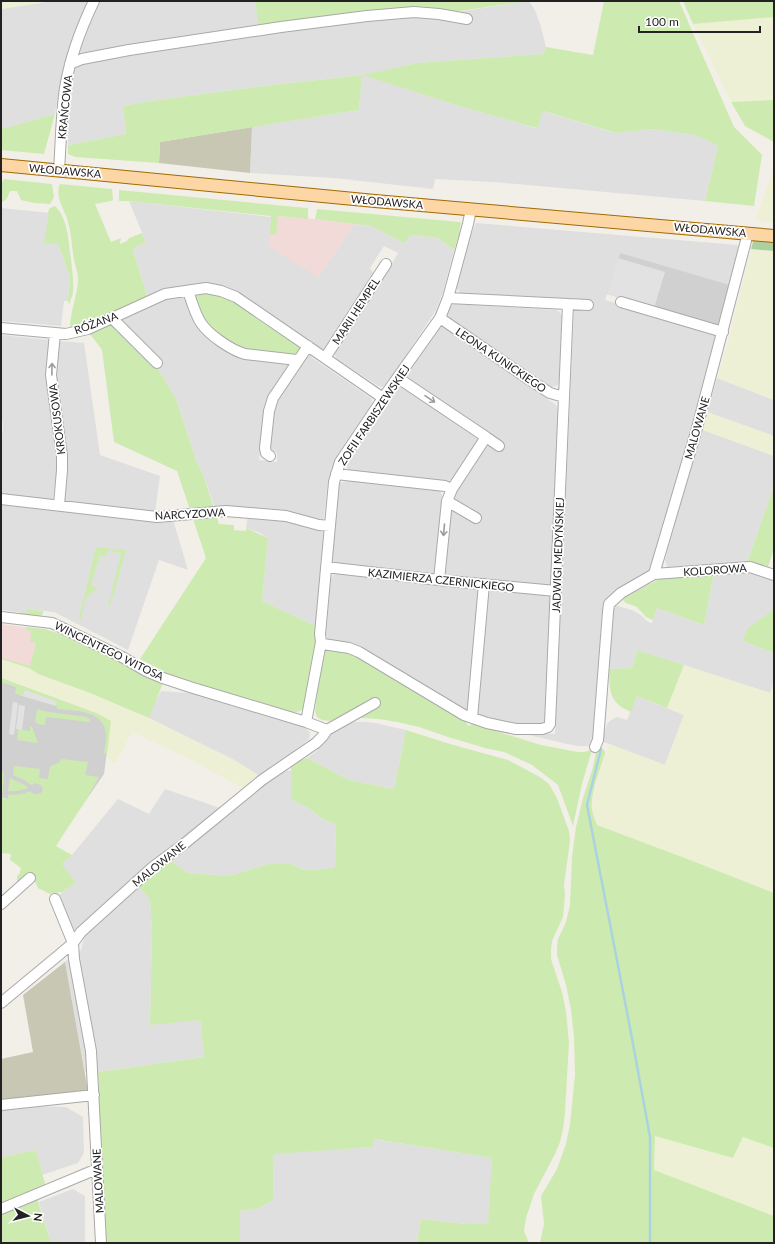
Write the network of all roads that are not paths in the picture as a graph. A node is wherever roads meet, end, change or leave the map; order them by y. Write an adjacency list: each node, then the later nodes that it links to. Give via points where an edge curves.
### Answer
1 (94, 1): 3 (street, KRAŃCOWA)
2 (466, 19): 3 (street, via 414,12 367,16 129,50 82,59)
3 (70, 64): 5 (street, KRAŃCOWA, via 61,126)
4 (1, 165): 5 (main road, WŁODAWSKA)
5 (59, 170): 6 (main road, WŁODAWSKA)
6 (471, 209): 7 (main road, WŁODAWSKA); 11 (street, ZOFII FARBISZEWSKIEJ)
7 (748, 233): 8 (main road, WŁODAWSKA); 18 (street, MALOWANE)
8 (774, 236)
9 (386, 264): 21 (street, MARII HEMPEL)
10 (188, 291): 15 (street, RÓŻANA, via 165,294); 20 (street, RÓŻANA, via 206,288 236,297); 22 (street, via 203,326 223,343 245,354)
11 (448, 298): 13 (street); 16 (street, ZOFII FARBISZEWSKIEJ)
12 (621, 302): 18 (street)
13 (568, 304): 14 (street); 26 (street, JADWIGI MEDYŃSKIEJ)
14 (588, 305)
15 (112, 318): 19 (street, RÓŻANA, via 88,329 66,334); 23 (street)
16 (440, 318): 24 (street, ZOFII FARBISZEWSKIEJ); 26 (street, LEONA KUNICKIEGO, via 550,393)
17 (1, 328): 19 (street, RÓŻANA)
18 (723, 332): 38 (street, MALOWANE)
19 (55, 333): 34 (street, KROKUSOWA, one-way to 19, via 62,456 51,375)
20 (308, 346): 21 (street, RÓŻANA); 22 (street)
21 (325, 358): 25 (street, RÓŻANA)
22 (298, 360): 29 (street, via 273,398 269,411 265,448)
23 (157, 363)
24 (398, 378): 25 (street, ZOFII FARBISZEWSKIEJ); 27 (street, one-way to 27)
25 (383, 398): 30 (street, ZOFII FARBISZEWSKIEJ, via 340,462)
26 (564, 398): 42 (street, JADWIGI MEDYŃSKIEJ)
27 (486, 437): 28 (street); 31 (street)
28 (499, 446)
29 (270, 456)
30 (336, 474): 31 (street); 36 (street, ZOFII FARBISZEWSKIEJ)
31 (452, 488): 33 (street)
32 (1, 499): 34 (street, NARCYZOWA)
33 (447, 501): 35 (street); 40 (street, one-way to 40)
34 (59, 505): 36 (street, NARCYZOWA, via 157,516 226,511 286,516)
35 (476, 518)
36 (330, 526): 37 (street, ZOFII FARBISZEWSKIEJ)
37 (326, 567): 40 (street, KAZIMIERZA CZERNICKIEGO); 44 (street, ZOFII FARBISZEWSKIEJ)
38 (654, 574): 39 (street, KOLOROWA, via 750,567); 49 (street, via 621,592 610,604 598,740)
39 (774, 575)
40 (439, 580): 41 (street, KAZIMIERZA CZERNICKIEGO)
41 (484, 584): 42 (street, KAZIMIERZA CZERNICKIEGO); 46 (street)
42 (556, 591): 46 (street, JADWIGI MEDYŃSKIEJ, via 548,728 516,729)
43 (1, 617): 47 (street, WINCENTEGO WITOSA, via 52,623 160,677)
44 (321, 638): 46 (street, via 323,644 359,652); 47 (street, ZOFII FARBISZEWSKIEJ)
45 (375, 703): 48 (street, MALOWANE)
46 (472, 718)
47 (306, 722): 48 (street, WINCENTEGO WITOSA)
48 (327, 730): 53 (street, MALOWANE, via 316,743 262,780 154,866 81,932)
49 (595, 747)
50 (30, 878): 52 (street)
51 (55, 899): 53 (street)
52 (1, 904)
53 (73, 943): 54 (street); 55 (street, MALOWANE, via 91,1052)
54 (1, 1003)
55 (94, 1096): 56 (street); 57 (street, MALOWANE)
56 (1, 1105)
57 (97, 1169): 58 (street); 59 (street, MALOWANE)
58 (1, 1209)
59 (101, 1243)

